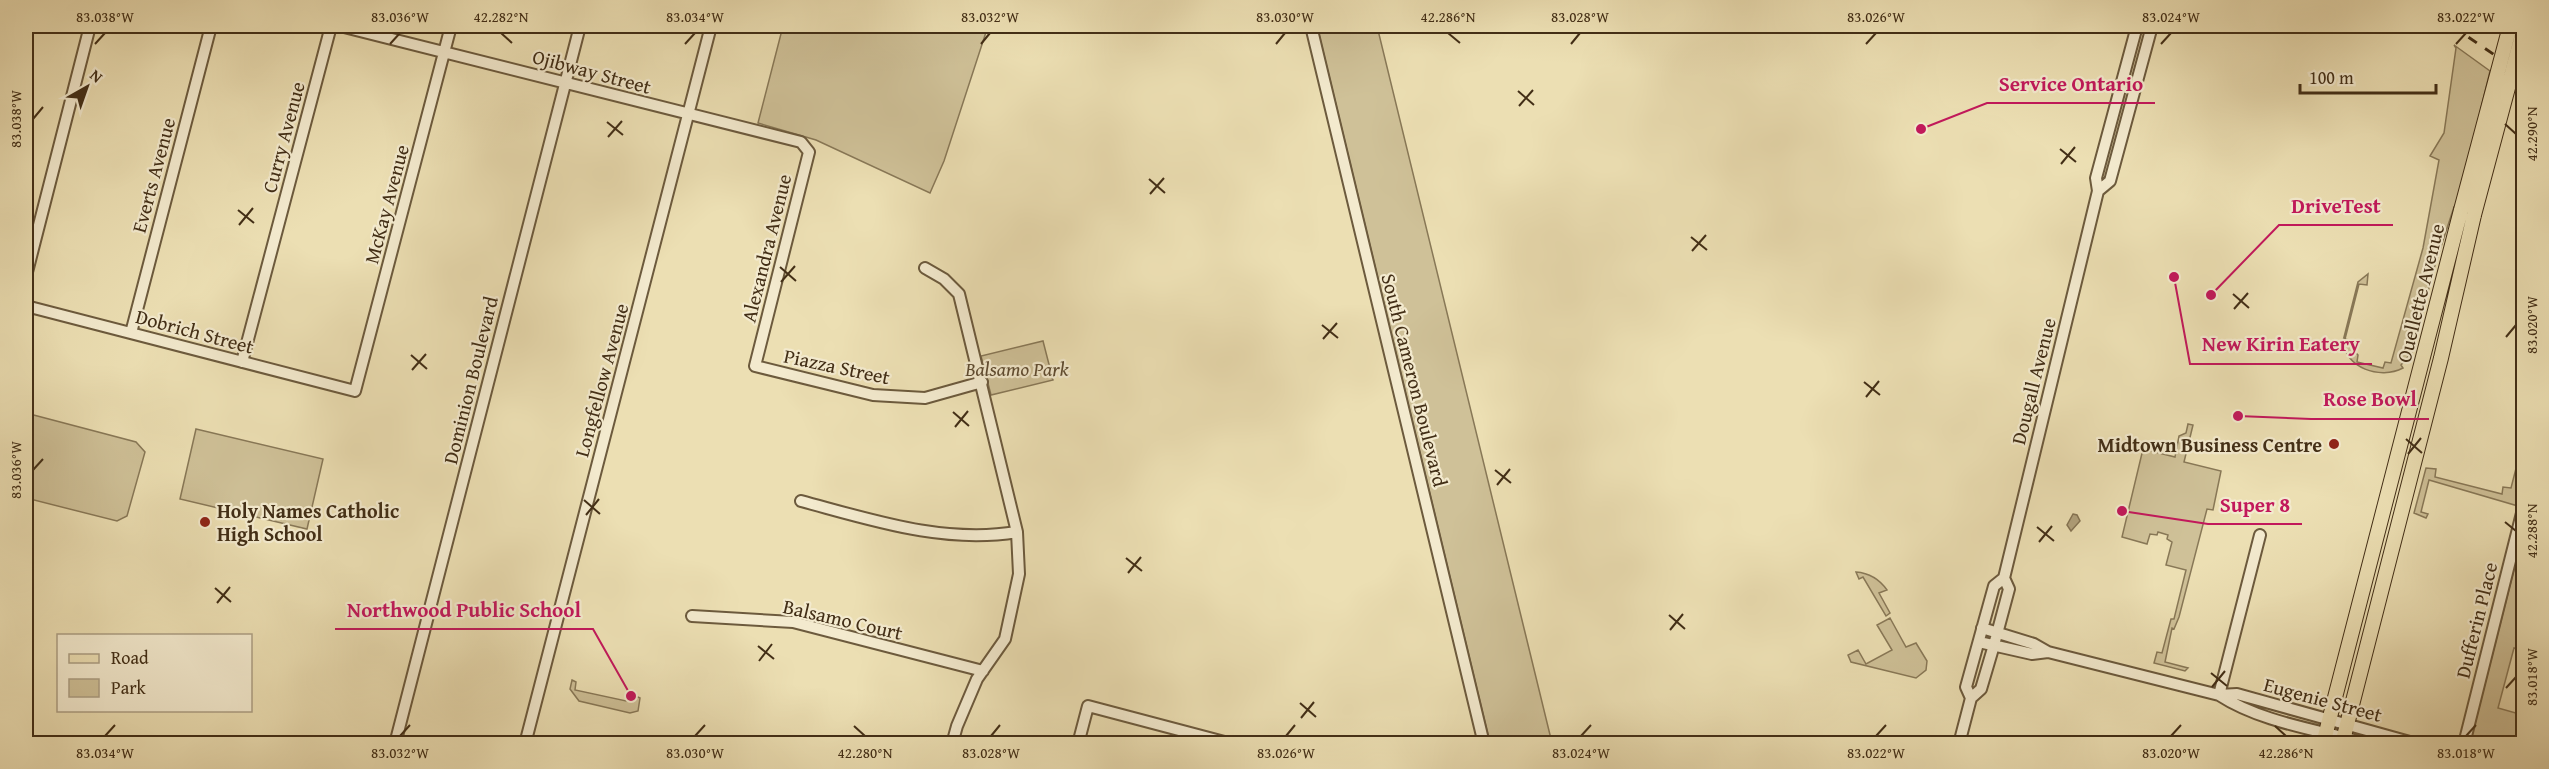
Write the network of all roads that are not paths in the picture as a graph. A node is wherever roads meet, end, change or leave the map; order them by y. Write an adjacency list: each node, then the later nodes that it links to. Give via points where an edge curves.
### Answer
1 (90, 26): 20 (street)
2 (211, 26): 22 (street, Everts Avenue)
3 (331, 26): 23 (street, Curry Avenue)
4 (340, 26): 13 (street, Ojibway Street)
5 (451, 26): 13 (street, McKay Avenue)
6 (580, 26): 14 (street, Dominion Boulevard)
7 (711, 26): 15 (street, Longfellow Avenue)
8 (1311, 26): 48 (street, South Cameron Boulevard)
9 (2137, 26): 17 (street, Dougall Avenue, via 2096,178)
10 (2152, 26): 17 (street, Dougall Avenue, via 2110,181)
11 (2510, 26): 18 (main road, Ouellette Avenue, bridge)
12 (2523, 28): 18 (main road, Ouellette Avenue, bridge)
13 (444, 51): 14 (street, Ojibway Street); 26 (street, McKay Avenue)
14 (565, 83): 15 (street, Ojibway Street); 43 (street, Dominion Boulevard)
15 (689, 115): 16 (street, Ojibway Street); 44 (street, Longfellow Avenue)
16 (801, 142): 24 (street, Alexandra Avenue, via 809,152)
17 (2098, 191): 31 (street, Dougall Avenue)
18 (2468, 213): 41 (main road, Ouellette Avenue); 42 (main road, Ouellette Avenue, via 2441,357)
19 (925, 268): 25 (street, via 959,294)
20 (26, 276)
21 (26, 306): 22 (street, Dobrich Street)
22 (130, 333): 23 (street, Dobrich Street)
23 (242, 362): 26 (street, Dobrich Street)
24 (755, 366): 25 (street, Piazza Street, via 873,395 925,398)
25 (982, 382): 29 (street)
26 (355, 392)
27 (801, 501): 29 (street, via 901,528 947,534)
28 (2523, 506): 52 (street, Dufferin Place)
29 (1017, 532): 38 (street, via 1019,574 1013,610 1005,639)
30 (2259, 535): 39 (street)
31 (2004, 578): 33 (street, Dougall Avenue, via 1994,586); 34 (street, Dougall Avenue, via 2009,589)
32 (692, 616): 38 (street, Balsamo Court, via 793,622)
33 (1982, 628): 34 (street, Eugenie Street); 35 (street, Dougall Avenue)
34 (1998, 633): 36 (street, Dougall Avenue); 37 (street, Eugenie Street)
35 (1979, 642): 36 (street, Eugenie Street); 40 (street, Dougall Avenue, via 1966,687)
36 (1994, 645): 37 (street, Eugenie Street, via 2032,654); 40 (street, Dougall Avenue, via 1981,689)
37 (2048, 652): 39 (street, Eugenie Street)
38 (983, 671): 45 (street)
39 (2219, 695): 41 (street, Eugenie Street, via 2235,706)
40 (1971, 698): 49 (street, Dougall Avenue)
41 (2326, 732): 42 (street, Eugenie Street)
42 (2345, 735): 50 (street, Eugenie Street); 51 (street, Eugenie Street)
43 (395, 744)
44 (525, 744)
45 (952, 744)
46 (1078, 744): 47 (street, via 1088,706)
47 (1233, 744)
48 (1484, 744)
49 (1959, 744)
50 (2369, 744)
51 (2417, 744)
52 (2464, 744)

